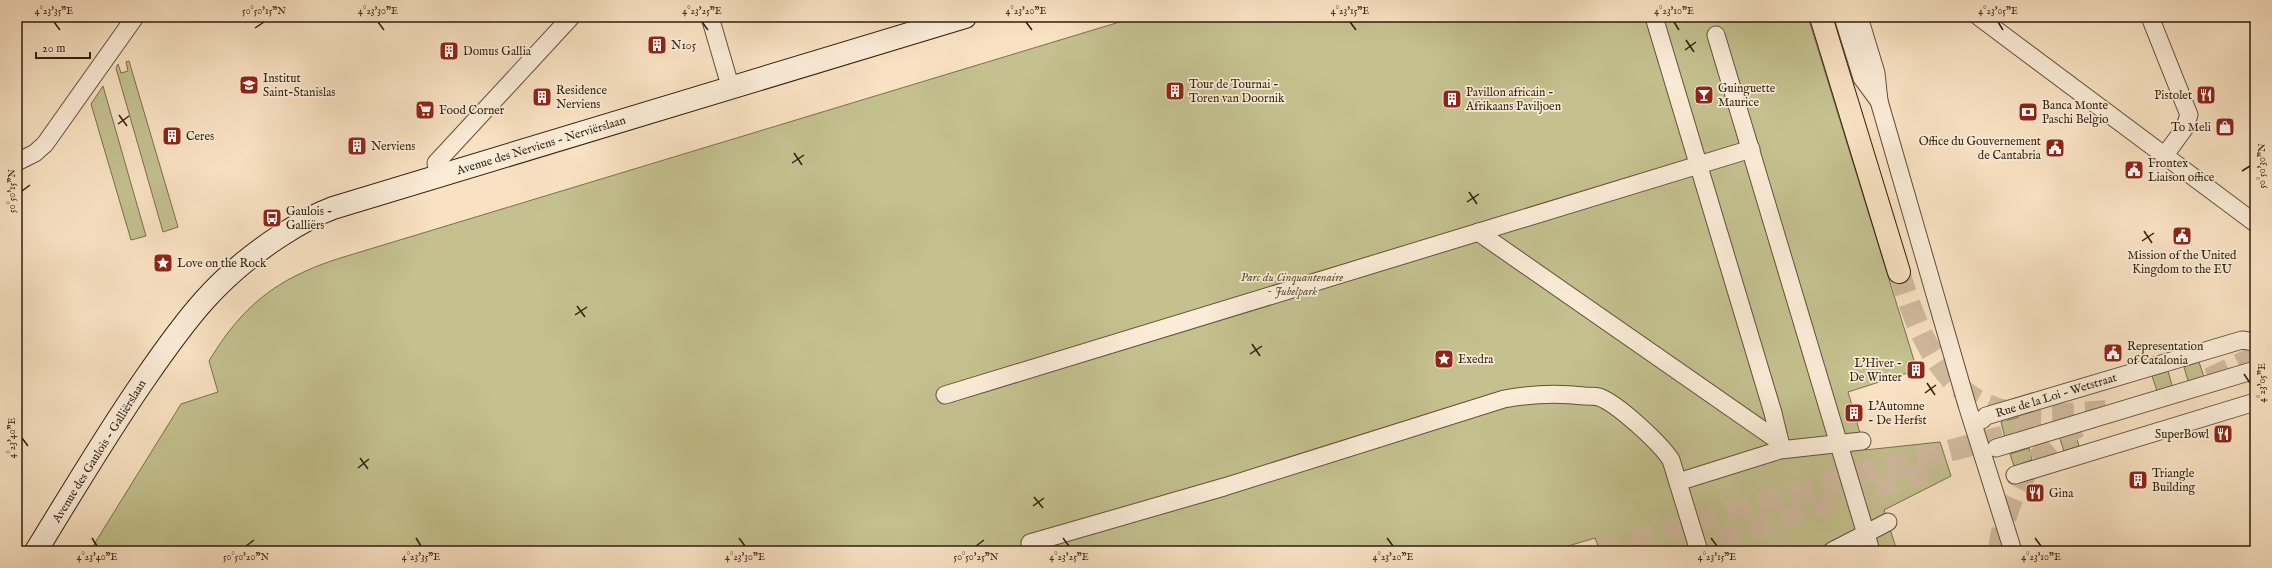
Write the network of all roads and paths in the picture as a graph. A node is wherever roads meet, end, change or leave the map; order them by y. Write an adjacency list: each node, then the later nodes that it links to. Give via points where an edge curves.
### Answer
1 (135, 17): 16 (street, via 45,144 35,153)
2 (571, 17): 18 (street, via 436,163)
3 (710, 17): 12 (street)
4 (966, 17): 12 (street, Avenue des Nerviens - Nerviërslaan)
5 (1654, 17): 17 (street)
6 (1821, 17): 21 (highway)
7 (1843, 17): 13 (street, via 1862,78)
8 (1859, 17): 13 (street, via 1876,73)
9 (1979, 17): 15 (street)
10 (2150, 17): 15 (street, via 2189,115 2184,129)
11 (1716, 35): 14 (street)
12 (731, 89): 18 (street, Avenue des Nerviens - Nerviërslaan)
13 (1879, 101): 27 (street)
14 (1751, 149): 17 (street); 29 (street)
15 (2166, 155): 19 (street)
16 (17, 162)
17 (1697, 165): 20 (street); 30 (street, via 1773,413)
18 (438, 176): 23 (street, Avenue des Nerviens - Nerviërslaan, via 323,212 302,222 238,266 210,293)
19 (2255, 223)
20 (1478, 232): 25 (street); 30 (street)
21 (1898, 272)
22 (2255, 342): 27 (street, Rue de la Loi - Wetstraat, via 2242,340 1986,416)
23 (163, 351): 37 (street, Avenue des Gaulois - Galliërslaan)
24 (2255, 370): 31 (street)
25 (945, 395)
26 (2255, 402): 32 (street)
27 (1973, 423): 41 (street)
28 (1862, 441): 29 (street)
29 (1838, 444): 30 (street); 35 (street)
30 (1780, 446): 33 (street)
31 (1996, 448)
32 (2015, 474)
33 (1678, 482): 36 (street, via 1671,460 1657,442 1599,397 1537,394 1504,399 1224,487); 38 (street)
34 (1888, 522): 35 (street)
35 (1865, 534): 39 (street); 40 (street)
36 (1030, 543)
37 (36, 551)
38 (1699, 551)
39 (1832, 551)
40 (1870, 551)
41 (2013, 551)

